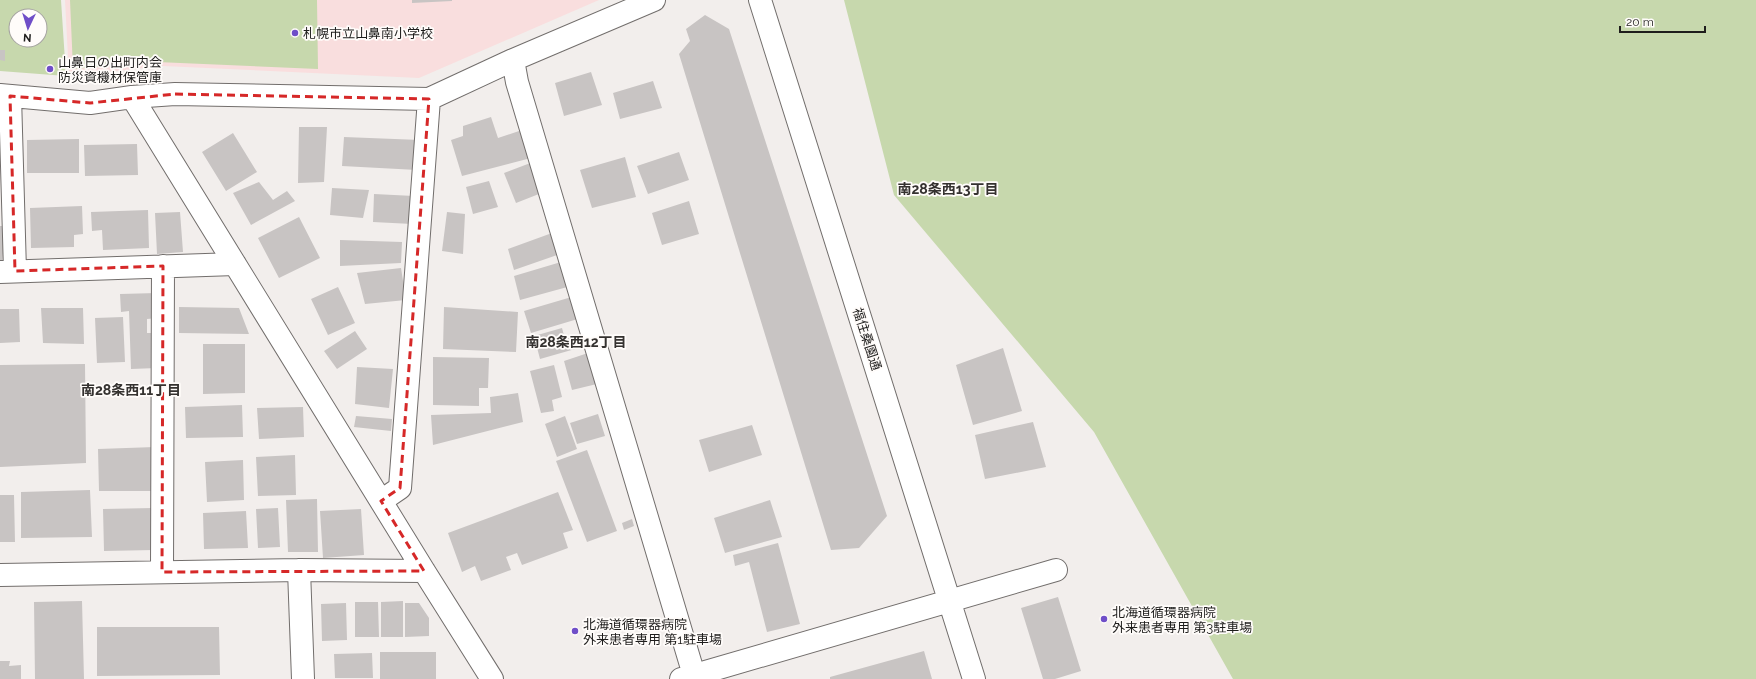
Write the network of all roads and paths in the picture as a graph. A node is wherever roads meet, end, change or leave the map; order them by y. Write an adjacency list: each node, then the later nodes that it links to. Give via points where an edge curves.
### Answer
1 (654, 0): 3 (street)
2 (760, 0): 16 (street, 福住桑園通)
3 (513, 60): 6 (street); 17 (street, via 517,82)
4 (5, 96): 5 (street, via 90,103); 9 (street)
5 (132, 97): 6 (street, via 175,94); 7 (street)
6 (429, 99): 10 (street, via 400,488)
7 (235, 264): 8 (street); 10 (street)
8 (163, 266): 9 (street); 14 (street)
9 (7, 271)
10 (381, 501): 13 (street)
11 (300, 570): 13 (street); 14 (street); 18 (street)
12 (1056, 570): 16 (street)
13 (424, 571): 19 (street)
14 (162, 572): 15 (street)
15 (0, 575)
16 (950, 600): 17 (street); 20 (street, 福住桑園通)
17 (687, 677)
18 (303, 679)
19 (492, 679)
20 (974, 679)

